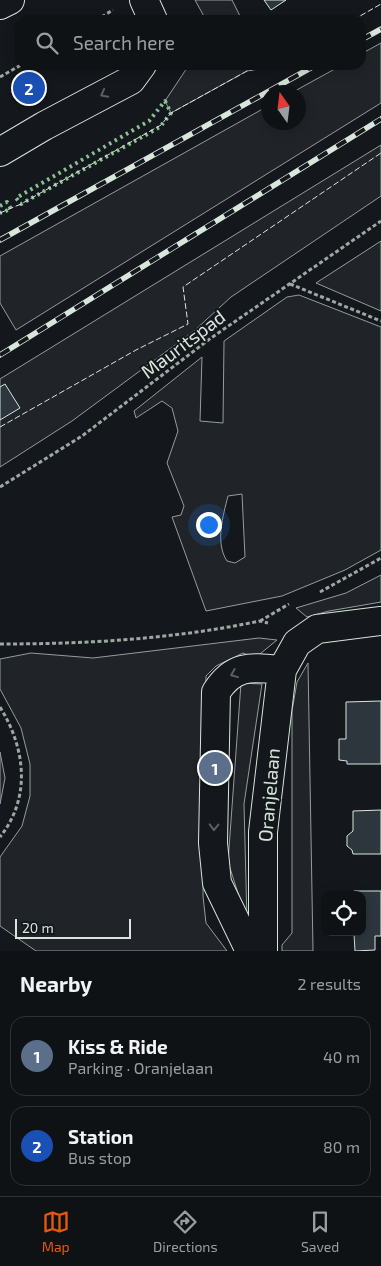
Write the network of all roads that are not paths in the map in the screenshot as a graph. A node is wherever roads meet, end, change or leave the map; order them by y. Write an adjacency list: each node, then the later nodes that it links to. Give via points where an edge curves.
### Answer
1 (10, 0): 3 (street)
2 (132, 3): 4 (street)
3 (0, 5)
4 (147, 15)
5 (138, 70): 6 (street, one-way to 6, via 131,80)
6 (0, 152)
7 (381, 621): 8 (street, Oranjelaan, via 317,629 297,643)
8 (282, 670): 9 (street, one-way to 9, via 251,667 225,677 216,692 213,843 217,882); 10 (street, Oranjelaan, via 263,832)
9 (250, 951)
10 (263, 951)

